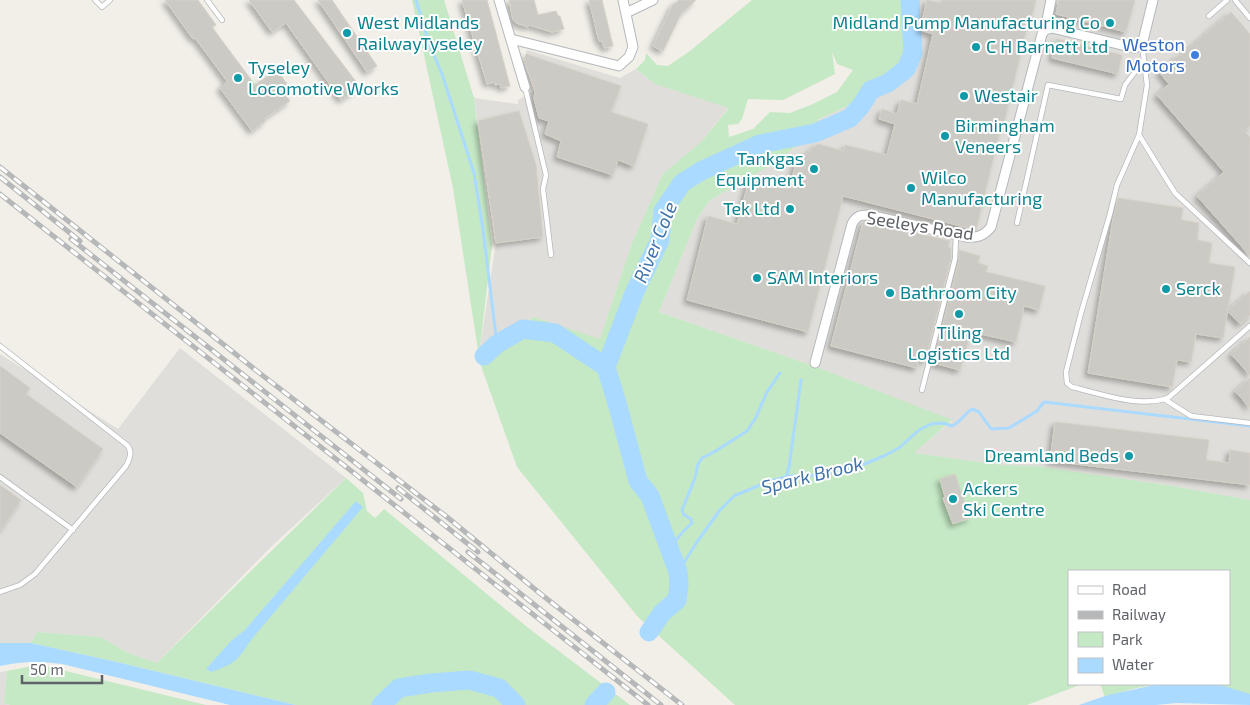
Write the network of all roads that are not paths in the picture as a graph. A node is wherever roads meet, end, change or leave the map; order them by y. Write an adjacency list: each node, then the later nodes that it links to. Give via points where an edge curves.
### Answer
1 (95, 0): 2 (lane, via 102,7)
2 (110, 0)
3 (207, 0): 14 (lane)
4 (499, 0): 16 (street)
5 (623, 0): 11 (street)
6 (653, 0): 11 (street)
7 (1051, 0): 15 (street, Seeleys Road)
8 (1153, 0): 17 (street)
9 (1227, 0): 12 (lane)
10 (1235, 0): 13 (lane)
11 (626, 13): 16 (street, via 633,47 630,57 619,66)
12 (1209, 16)
13 (1250, 18)
14 (222, 20)
15 (1045, 30): 17 (street, via 1052,28 1134,48); 22 (street, Seeleys Road, via 991,227 986,233 973,238)
16 (511, 39): 19 (street)
17 (1142, 45): 18 (lane)
18 (1144, 60): 20 (lane, via 1147,85); 21 (lane, via 1125,85 1121,99 1048,85)
19 (525, 87): 23 (lane, via 546,175 543,189)
20 (1139, 135): 24 (lane, via 1175,193); 29 (lane, via 1118,185 1081,312 1066,372 1067,383 1072,387 1141,402)
21 (1017, 223)
22 (956, 235): 27 (street, Seeleys Road, via 869,215 858,216 852,224); 28 (lane, via 955,259)
23 (551, 254)
24 (1250, 263)
25 (1250, 326): 29 (lane)
26 (0, 346): 32 (lane, via 130,448 126,466)
27 (815, 363)
28 (922, 390)
29 (1164, 399): 30 (lane, via 1191,416)
30 (1250, 423)
31 (0, 477): 32 (lane)
32 (73, 530): 33 (lane, via 26,582)
33 (0, 592)

